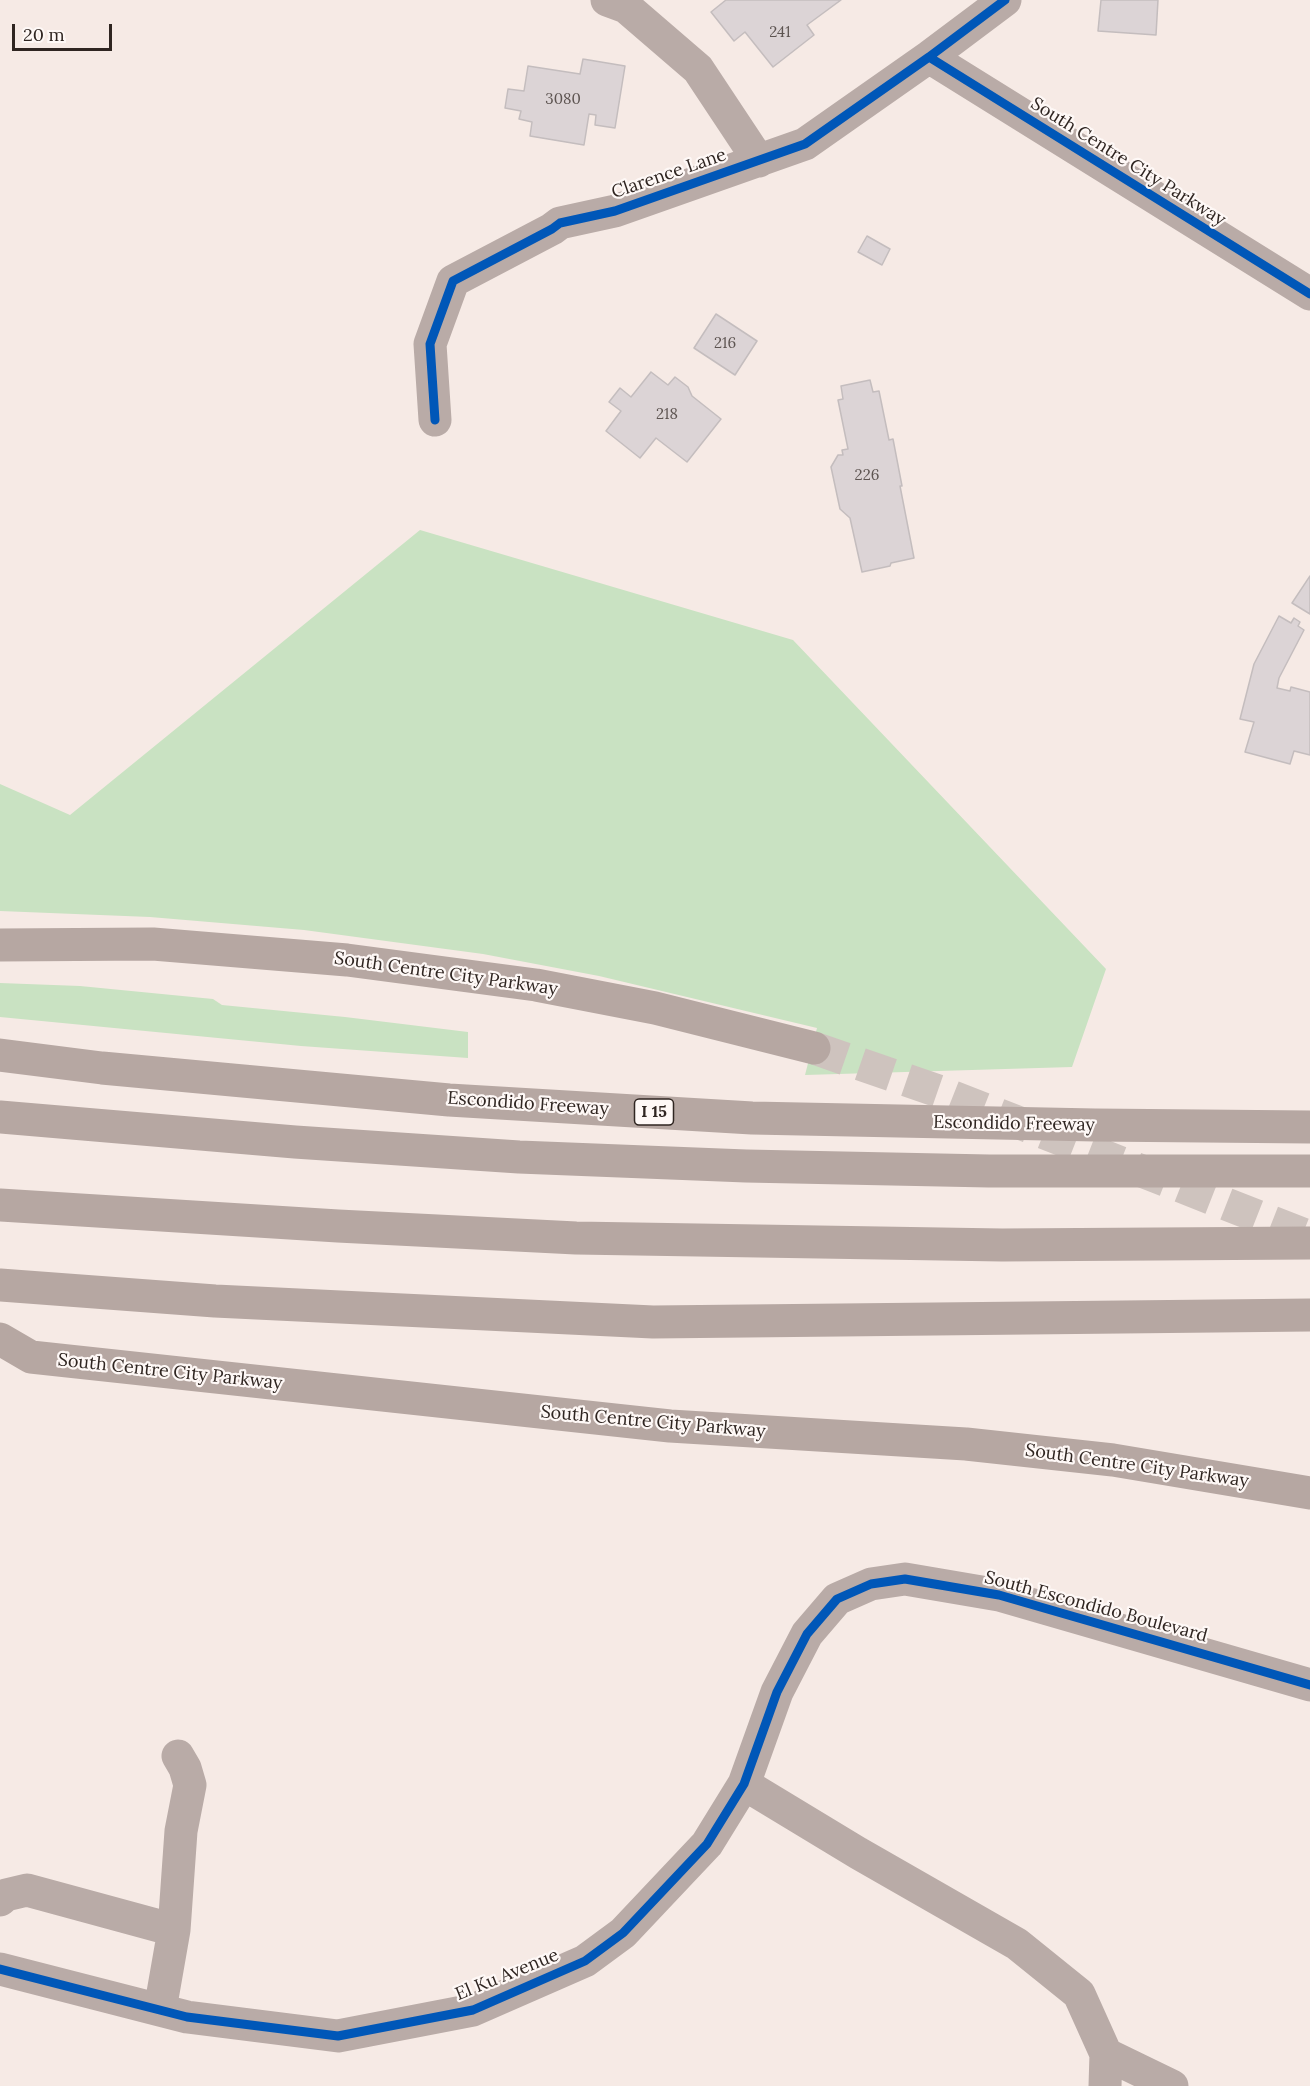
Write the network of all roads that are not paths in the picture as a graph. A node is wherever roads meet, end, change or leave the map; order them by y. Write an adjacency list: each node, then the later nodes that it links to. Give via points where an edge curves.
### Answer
1 (607, 0): 4 (street, via 626,7 698,69)
2 (1005, 0): 3 (street, Clarence Lane)
3 (929, 57): 4 (street, Clarence Lane, via 805,144); 5 (street, South Centre City Parkway)
4 (759, 161): 6 (street, Clarence Lane, via 615,211 560,223 453,281 430,344)
5 (1310, 294)
6 (435, 420)
7 (0, 945): 8 (highway, South Centre City Parkway, via 153,944 348,960 536,985 655,1008)
8 (814, 1048)
9 (0, 1055): 11 (highway, Escondido Freeway / I 15, via 449,1100 752,1118)
10 (0, 1117): 12 (highway, via 519,1157 989,1171)
11 (1310, 1127)
12 (1310, 1171)
13 (0, 1205): 14 (highway, via 576,1238 1002,1245)
14 (1310, 1243)
15 (0, 1285): 16 (highway, via 215,1301 653,1322)
16 (1310, 1315)
17 (0, 1339): 18 (highway, South Centre City Parkway, via 31,1357 670,1425 988,1446 1113,1460)
18 (1310, 1494)
19 (837, 1599): 20 (street, South Escondido Boulevard, via 871,1584 905,1579 999,1595); 22 (street, El Ku Avenue, via 807,1634 777,1692)
20 (1310, 1685)
21 (177, 1756): 24 (street, via 190,1785 181,1831)
22 (744, 1784): 26 (street, El Ku Avenue, via 707,1844 623,1933 585,1961 473,2010 338,2036 187,2017); 27 (street, via 1017,1944 1079,1994)
23 (0, 1900): 24 (street, via 27,1890)
24 (174, 1930): 26 (street)
25 (0, 1969): 26 (street, El Ku Avenue)
26 (160, 2010)
27 (1106, 2054): 28 (street); 29 (street)
28 (1105, 2086)
29 (1172, 2086)

